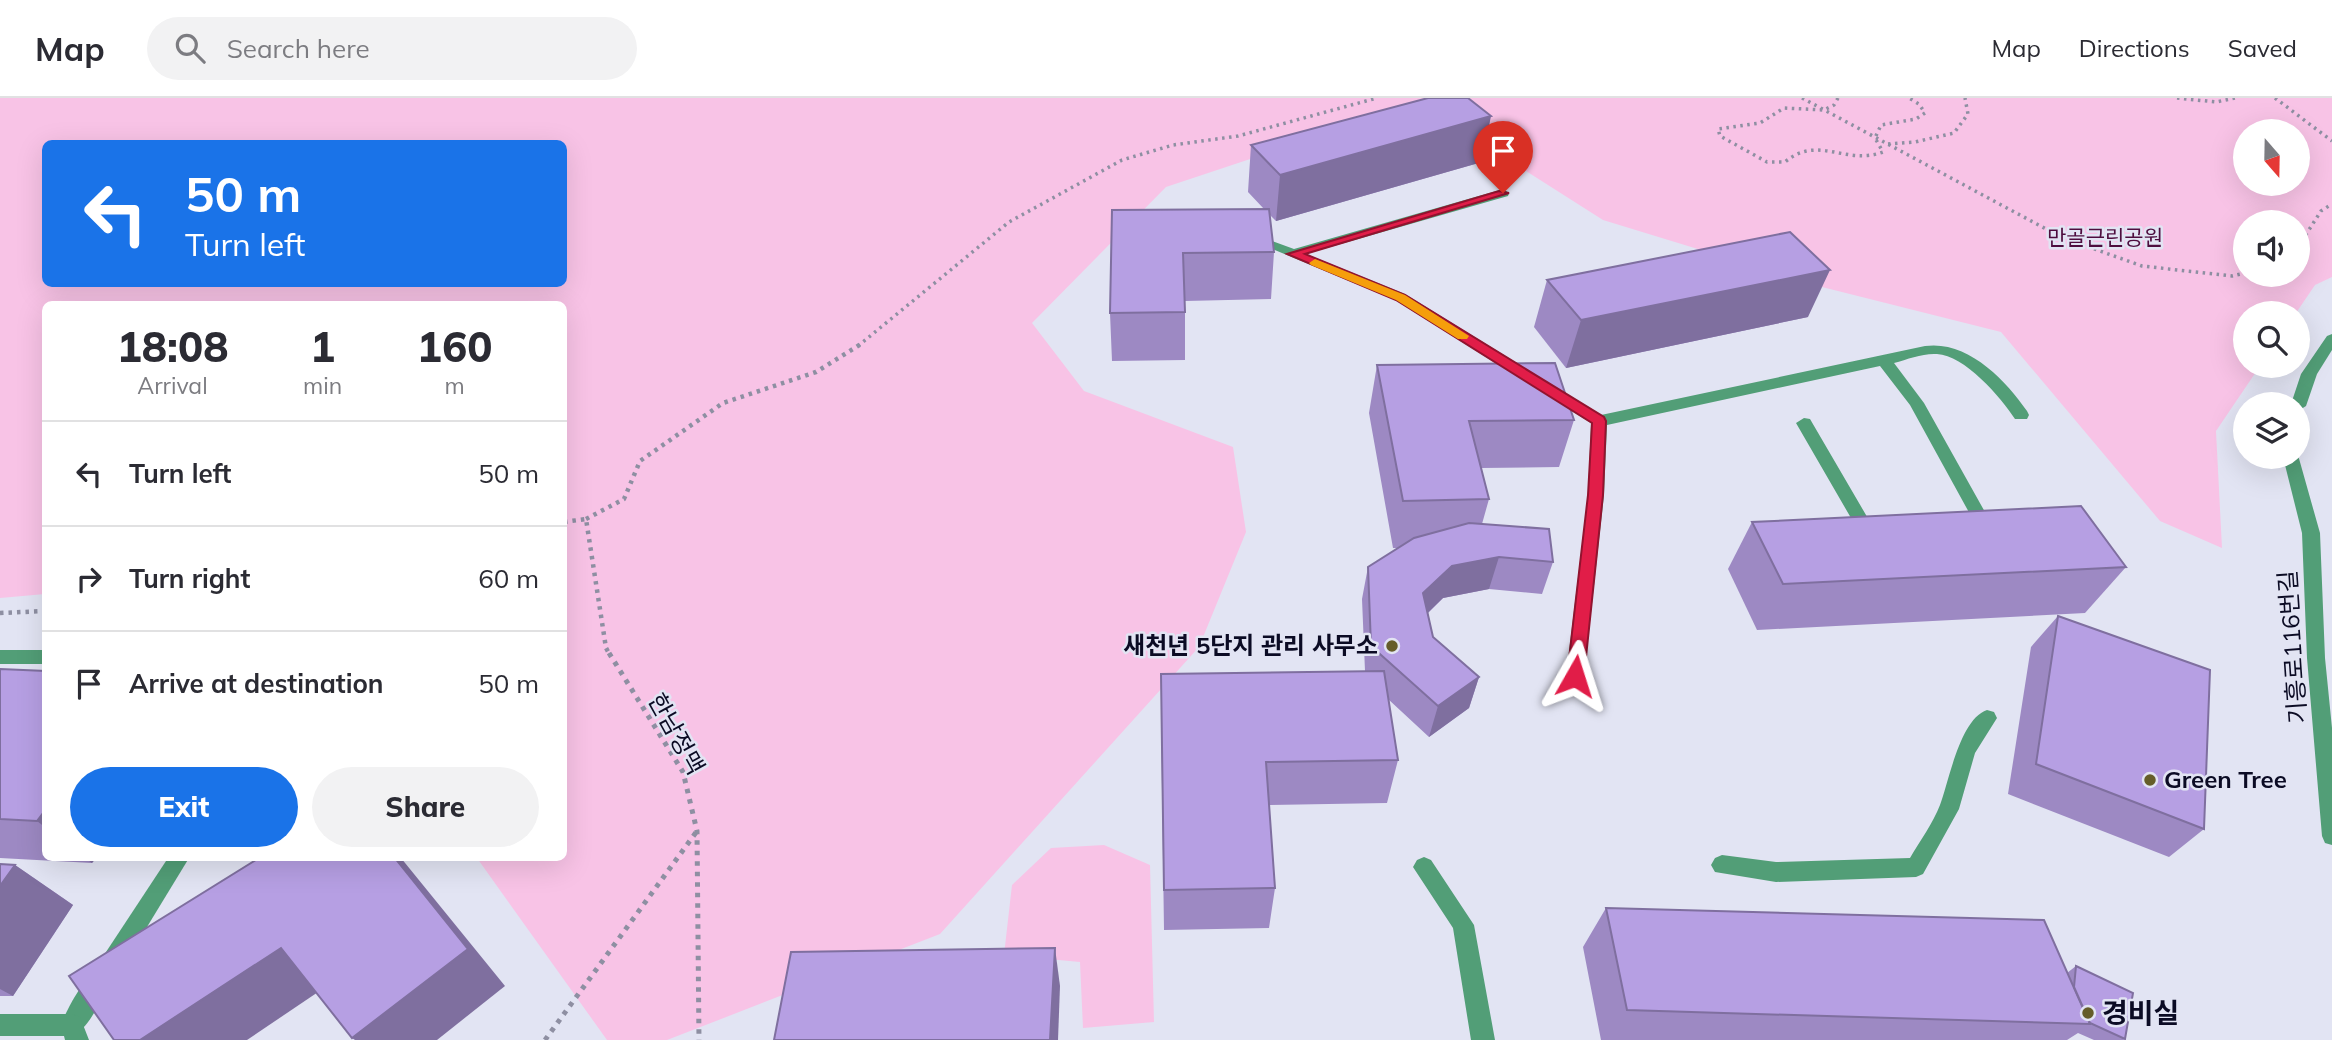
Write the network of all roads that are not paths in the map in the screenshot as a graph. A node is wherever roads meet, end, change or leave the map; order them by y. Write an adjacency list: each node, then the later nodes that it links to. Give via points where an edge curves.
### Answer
1 (1503, 193): 3 (street)
2 (1240, 234): 3 (street)
3 (1293, 254): 8 (street, via 1400,298)
4 (2332, 339): 6 (street)
5 (1884, 360): 7 (street, via 1940,349 1975,365 2014,401); 8 (street); 11 (street, via 1916,403 1982,521)
6 (2303, 392)
7 (2021, 415)
8 (1599, 421): 15 (street)
9 (1804, 423): 12 (street, via 1868,533)
10 (2294, 469): 17 (street, 기흥로116번길, via 2311,533 2316,658)
11 (1956, 524)
12 (1893, 530)
13 (42, 656): 14 (street)
14 (0, 657)
15 (1575, 676)
16 (1987, 718): 19 (street, via 1966,751 1949,809 1916,867 1776,872)
17 (2332, 836)
18 (177, 861): 22 (street)
19 (1722, 865)
20 (1424, 867): 23 (street, via 1463,925)
21 (0, 1025): 22 (street)
22 (75, 1032)
23 (1483, 1040)

